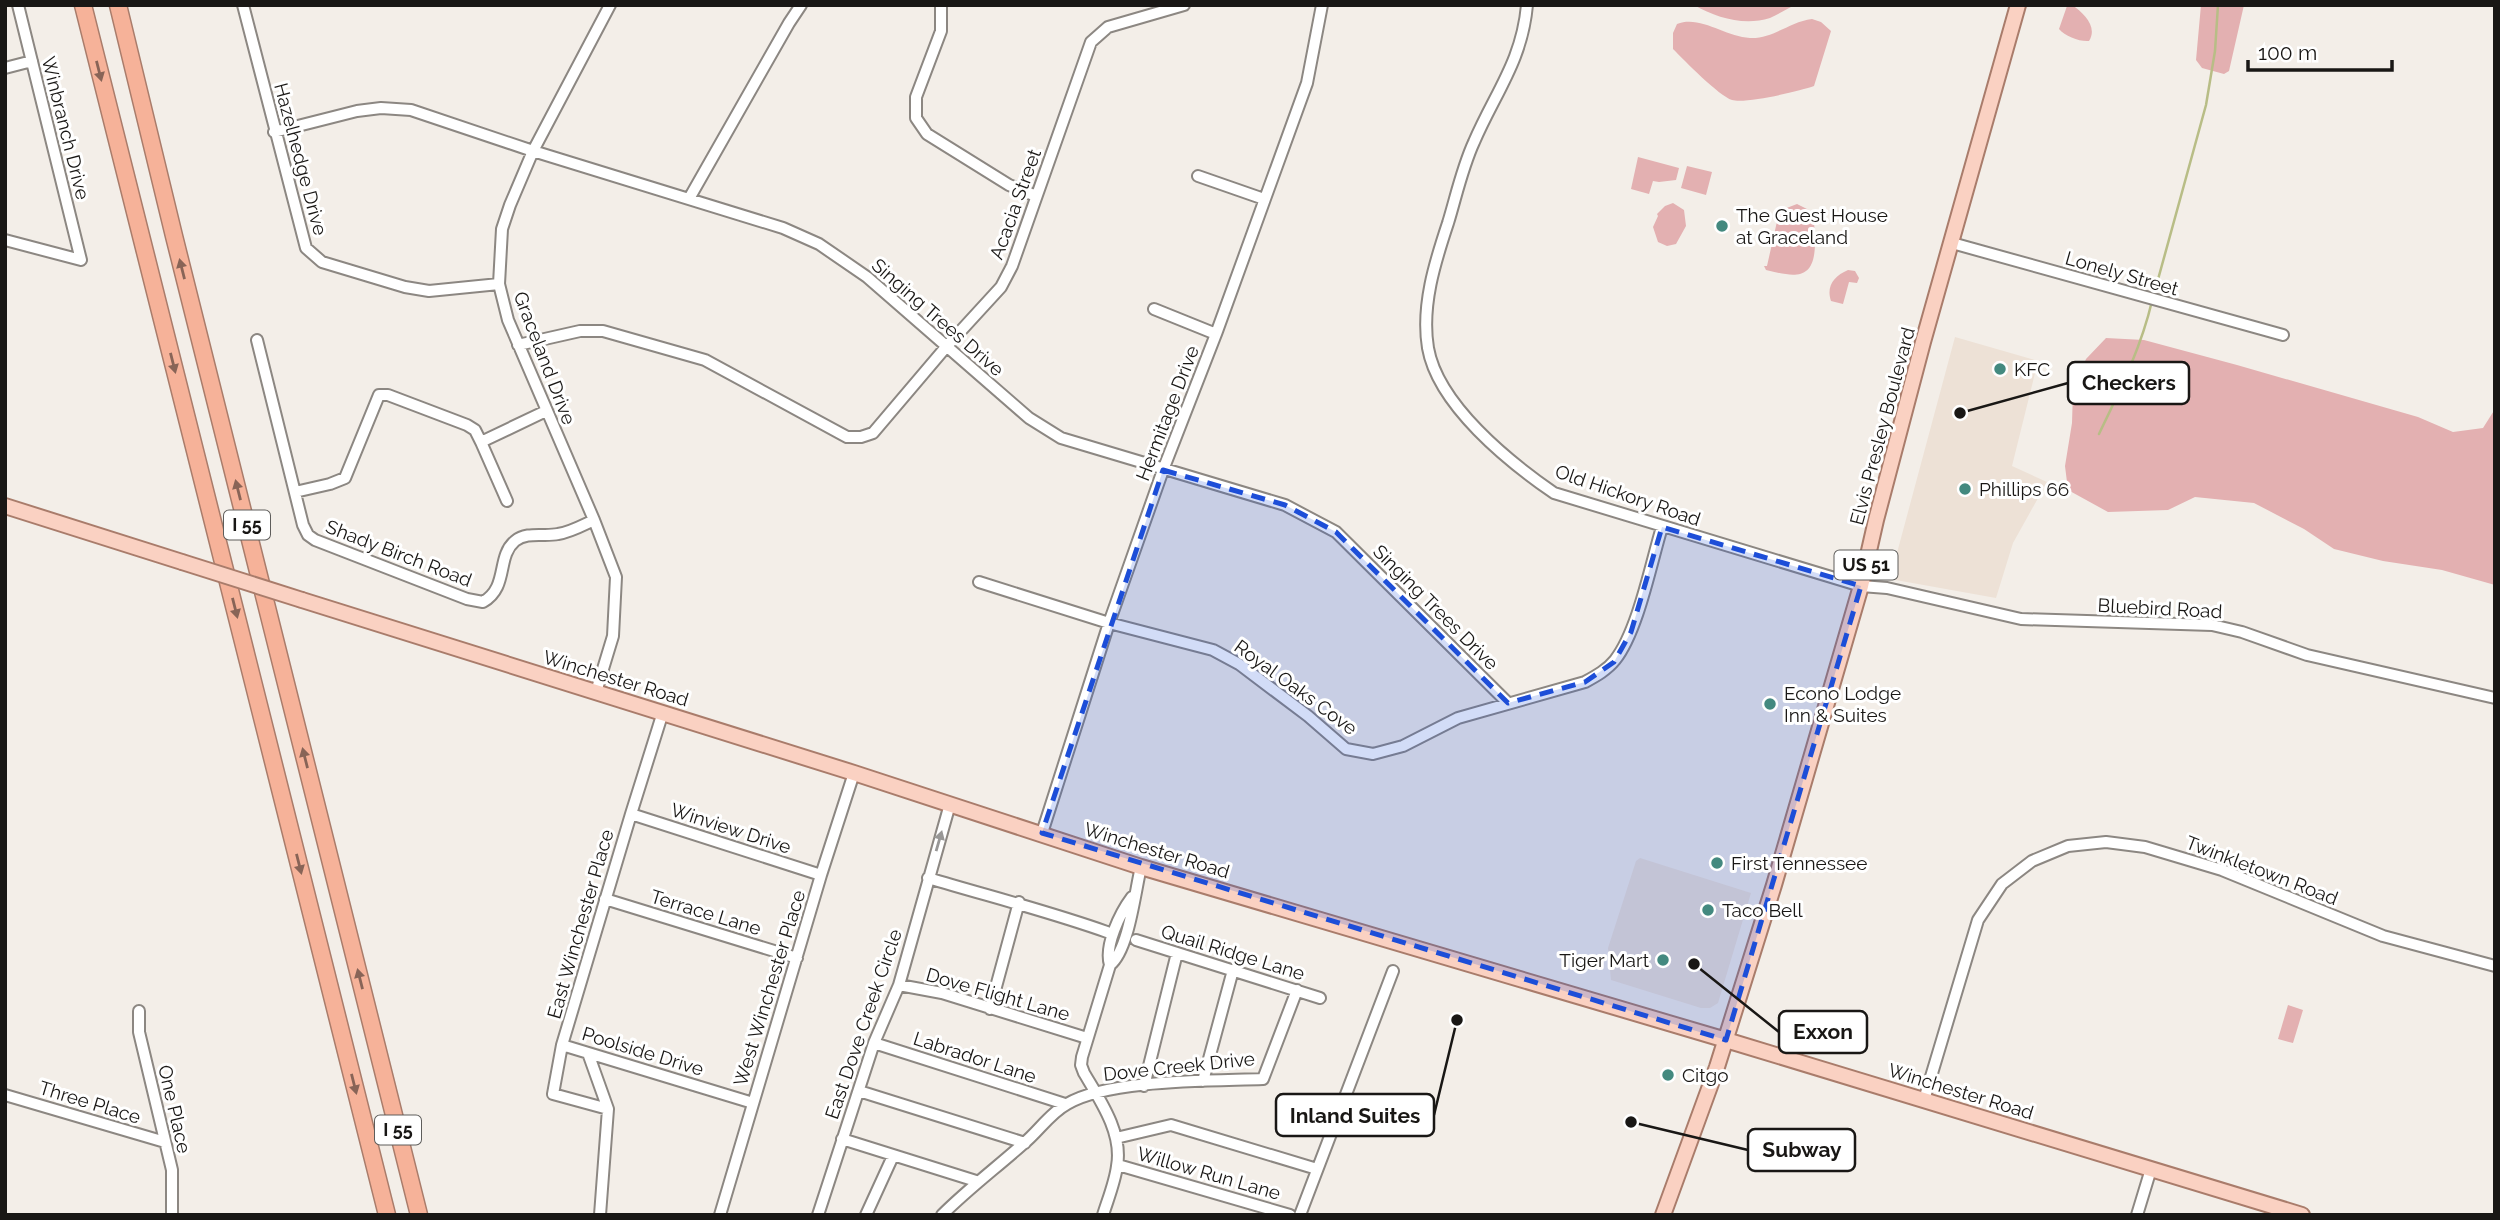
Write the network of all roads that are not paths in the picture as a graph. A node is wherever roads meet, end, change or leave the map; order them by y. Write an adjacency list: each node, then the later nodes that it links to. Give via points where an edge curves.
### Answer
1 (18, 5): 12 (street, Winbranch Drive)
2 (82, 5): 90 (highway, I 55, one-way to 90)
3 (118, 5): 91 (highway, I 55, one-way to 3)
4 (243, 5): 14 (street, Hazelhedge Drive)
5 (610, 5): 15 (street, Graceland Drive)
6 (801, 5): 18 (street)
7 (941, 5): 17 (street, via 941,31 916,97 916,118 927,134 1009,185)
8 (1184, 5): 17 (street, Acacia Street, via 1108,27 1091,42)
9 (1322, 5): 19 (street, Hermitage Drive, via 1307,83)
10 (1527, 5): 36 (street, Old Hickory Road, via 1525,31 1473,144 1436,258 1426,313 1428,349 1459,412 1515,466 1554,493)
11 (2018, 5): 21 (main road, Elvis Presley Boulevard / US 51)
12 (32, 61): 13 (street); 20 (street, Winbranch Drive, via 81,260)
13 (5, 68)
14 (274, 131): 15 (street, Singing Trees Drive, via 357,111 411,110); 22 (street, Hazelhedge Drive, via 306,248 322,262 429,291)
15 (533, 151): 18 (street, Singing Trees Drive); 22 (street, Graceland Drive, via 502,229)
16 (1198, 176): 19 (street)
17 (1036, 196): 28 (street, Acacia Street, via 1001,287)
18 (690, 197): 28 (street, Singing Trees Drive, via 819,244 866,277)
19 (1264, 199): 24 (street, Hermitage Drive)
20 (5, 240)
21 (1952, 243): 25 (street, Lonely Street); 38 (main road, Elvis Presley Boulevard / US 51)
22 (499, 284): 27 (street, Graceland Drive)
23 (1154, 309): 24 (street)
24 (1216, 334): 31 (street, Hermitage Drive)
25 (2283, 335)
26 (257, 340): 32 (street, Shady Birch Road)
27 (518, 345): 28 (street, Acacia Street, via 580,331 603,331 705,360 847,437 873,433); 29 (street, Graceland Drive)
28 (946, 347): 31 (street, Singing Trees Drive, via 1030,418 1061,438)
29 (546, 411): 30 (street); 35 (street, Graceland Drive)
30 (481, 442): 32 (street, via 473,428 383,394 376,397 345,478); 33 (street)
31 (1163, 470): 39 (street, Hermitage Drive); 42 (street, Singing Trees Drive, via 1285,505 1336,533)
32 (295, 492): 35 (street, Shady Birch Road, via 305,530 315,540 477,602 487,600 496,589 508,550 520,538 557,534)
33 (507, 500)
34 (5, 506): 40 (main road, Winchester Road, bridge)
35 (594, 520): 40 (street, Graceland Drive, via 616,577 613,636)
36 (1662, 527): 38 (street, Old Hickory Road); 42 (street, Royal Oaks Cove, via 1631,632 1614,662 1585,682)
37 (979, 582): 39 (street, Royal Oaks Cove)
38 (1861, 586): 41 (street, Bluebird Road, via 2021,619 2212,625 2307,655); 65 (main road, Elvis Presley Boulevard / US 51)
39 (1109, 623): 42 (street, Royal Oaks Cove, via 1213,650 1239,664 1346,749 1373,754 1403,746 1458,718); 47 (street, Hermitage Drive)
40 (596, 692): 43 (main road, Winchester Road)
41 (2495, 698)
42 (1508, 703)
43 (663, 712): 44 (main road, Winchester Road); 46 (street, East Winchester Place)
44 (854, 773): 45 (main road, Winchester Road); 49 (street, West Winchester Place)
45 (950, 804): 47 (main road, Winchester Road); 50 (street, East Dove Creek Circle, one-way to 45)
46 (631, 814): 49 (street, Winview Drive); 51 (street, East Winchester Place)
47 (1042, 833): 48 (main road, Winchester Road)
48 (1142, 867): 53 (street, via 1134,894 1121,912); 65 (main road, Winchester Road)
49 (821, 875): 55 (street, West Winchester Place)
50 (928, 878): 52 (street, Quail Ridge Lane); 59 (street, East Dove Creek Circle)
51 (606, 899): 55 (street, Terrace Lane); 67 (street, East Winchester Place)
52 (1018, 902): 53 (street, Quail Ridge Lane); 62 (street)
53 (1120, 936): 54 (street, Quail Ridge Lane); 64 (street, via 1107,956 1110,965)
54 (1177, 953): 57 (street, Quail Ridge Lane); 70 (street)
55 (797, 958): 75 (street, West Winchester Place)
56 (2495, 966): 74 (street, Twinkletown Road, via 2384,936 2222,870 2145,848 2106,842 2068,846 2032,861 2002,884 1978,920)
57 (1233, 970): 60 (street, Quail Ridge Lane); 69 (street)
58 (1393, 971): 79 (street)
59 (899, 985): 62 (street, Dove Flight Lane); 66 (street, East Dove Creek Circle)
60 (1297, 990): 61 (street, Quail Ridge Lane); 69 (street, Dove Creek Drive, via 1264,1079)
61 (1320, 998)
62 (990, 1009): 64 (street, Dove Flight Lane)
63 (139, 1011): 82 (street, One Place, via 139,1032)
64 (1087, 1038): 72 (street, via 1081,1065)
65 (1726, 1040): 74 (main road, Winchester Road); 100 (main road, Elvis Presley Boulevard / US 51)
66 (874, 1043): 71 (street, East Dove Creek Circle); 76 (street, Labrador Lane)
67 (562, 1045): 68 (street, Poolside Drive); 77 (street, East Winchester Place, via 553,1094)
68 (588, 1053): 75 (street, Poolside Drive); 77 (street)
69 (1203, 1081): 70 (street, Dove Creek Drive)
70 (1144, 1086): 72 (street, Dove Creek Drive)
71 (859, 1091): 81 (street, East Dove Creek Circle); 83 (street)
72 (1095, 1092): 76 (street); 80 (street, Dove Creek Drive)
73 (5, 1095): 82 (street, Three Place)
74 (1924, 1100): 87 (main road, Winchester Road)
75 (753, 1103): 93 (street, West Winchester Place)
76 (1065, 1104): 83 (street)
77 (608, 1109): 92 (street)
78 (1307, 1111): 79 (street)
79 (1335, 1121): 86 (street)
80 (1116, 1138): 85 (street, Dove Creek Drive); 86 (street, via 1171,1125)
81 (842, 1139): 84 (street); 94 (street, East Dove Creek Circle)
82 (165, 1142): 89 (street, One Place, via 172,1170)
83 (1025, 1143): 88 (street)
84 (893, 1156): 88 (street); 95 (street)
85 (1118, 1165): 97 (street, Dove Creek Drive); 98 (street, Willow Run Lane)
86 (1317, 1169): 99 (street)
87 (2151, 1169): 101 (street); 102 (main road, Winchester Road)
88 (976, 1181): 96 (street)
89 (172, 1215)
90 (387, 1215)
91 (419, 1215)
92 (600, 1215)
93 (720, 1215)
94 (818, 1215)
95 (866, 1215)
96 (942, 1215)
97 (1103, 1215)
98 (1290, 1215)
99 (1300, 1215)
100 (1663, 1215)
101 (2137, 1215)
102 (2302, 1215)

